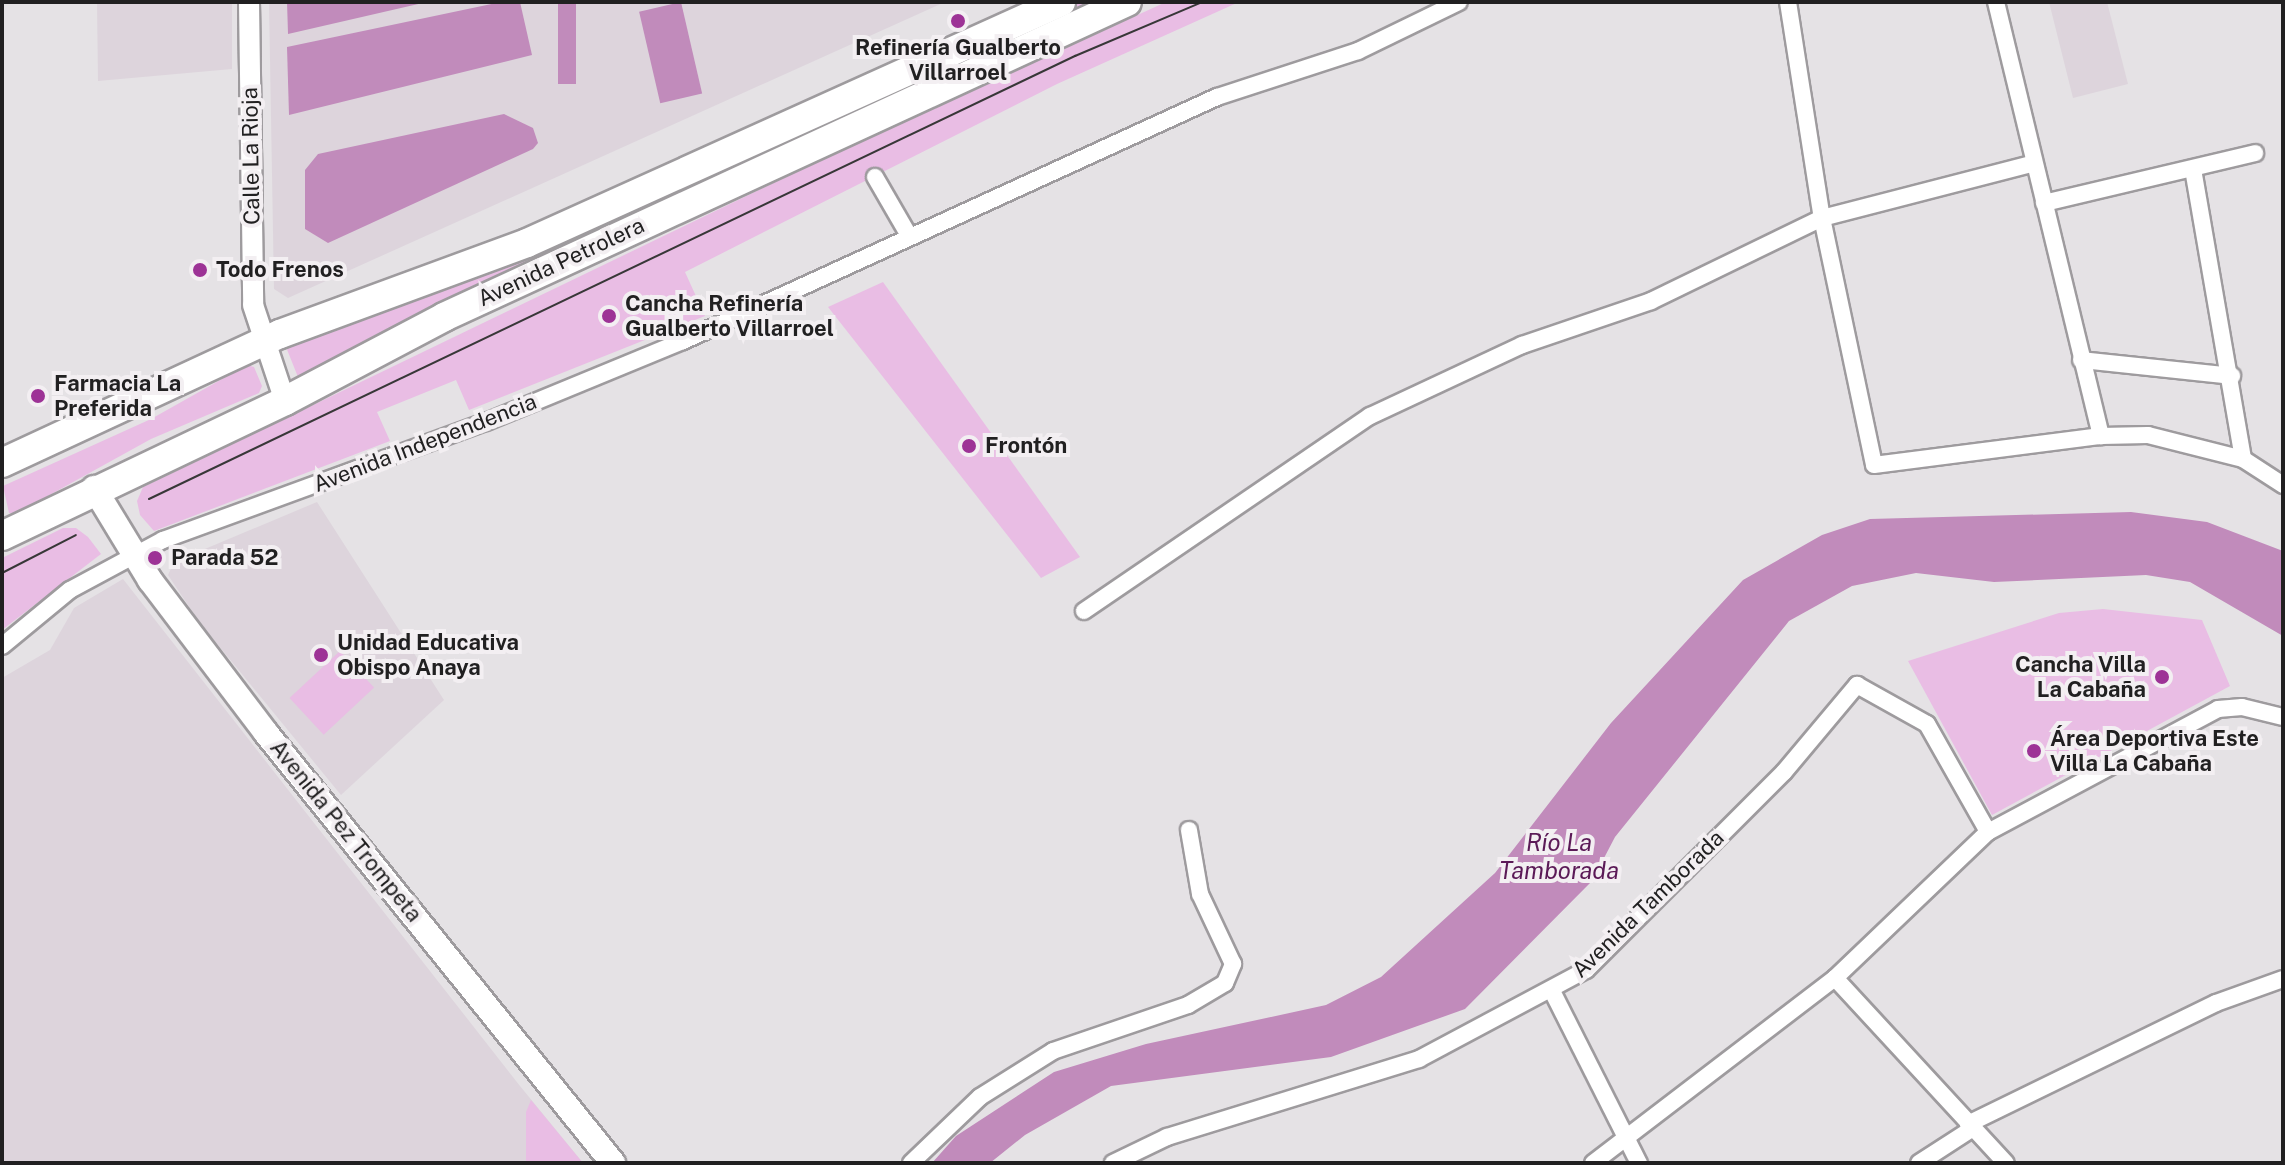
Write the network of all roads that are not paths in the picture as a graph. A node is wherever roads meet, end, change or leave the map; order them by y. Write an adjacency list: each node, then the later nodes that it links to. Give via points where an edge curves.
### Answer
1 (249, 2): 14 (street, Calle La Rioja, via 253,305)
2 (1061, 2): 14 (highway, Avenida Petrolera, via 527,243)
3 (1127, 2): 17 (highway, Avenida Petrolera, via 569,257)
4 (1459, 2): 13 (street, Avenida Independencia, via 1358,51 1217,97)
5 (1788, 2): 12 (street)
6 (1996, 2): 8 (street)
7 (2255, 153): 9 (street)
8 (2034, 163): 11 (street); 12 (street)
9 (2193, 169): 11 (street); 16 (street)
10 (875, 177): 13 (street)
11 (2044, 203): 15 (street)
12 (1822, 218): 18 (street, via 1874,465); 25 (street, via 1651,301 1522,345 1370,416)
13 (908, 234): 24 (street, Avenida Independencia, via 683,341)
14 (264, 340): 17 (street, Calle La Rioja); 20 (highway, Avenida Petrolera)
15 (2081, 360): 16 (street); 18 (street)
16 (2232, 376): 19 (street)
17 (285, 401): 22 (highway, Avenida Petrolera)
18 (2101, 436): 19 (street, via 2148,435)
19 (2243, 459): 21 (street)
20 (2, 463)
21 (2283, 485)
22 (94, 488): 23 (highway, Avenida Petrolera); 24 (main road, Avenida Pez Trompeta)
23 (2, 536)
24 (135, 555): 26 (street, Avenida Independencia, via 70,590); 35 (main road, Avenida Pez Trompeta, via 266,733)
25 (1084, 611)
26 (2, 646)
27 (2283, 717): 29 (street, via 2242,707 2218,709)
28 (1189, 830): 36 (street, via 1200,894 1233,964 1225,983 1188,1005 1053,1051 980,1097)
29 (1988, 832): 30 (street); 32 (street, Avenida Tamborada, via 1927,724 1857,685 1784,772 1586,970)
30 (1835, 978): 33 (street); 34 (street)
31 (2283, 979): 33 (street, via 2216,1003)
32 (1552, 991): 34 (street); 37 (street, Avenida Tamborada, via 1419,1059 1167,1137)
33 (1969, 1127): 40 (street); 41 (street)
34 (1623, 1139): 38 (street); 39 (street)
35 (613, 1163)
36 (911, 1163)
37 (1113, 1163)
38 (1593, 1163)
39 (1639, 1163)
40 (1919, 1163)
41 (2006, 1163)

